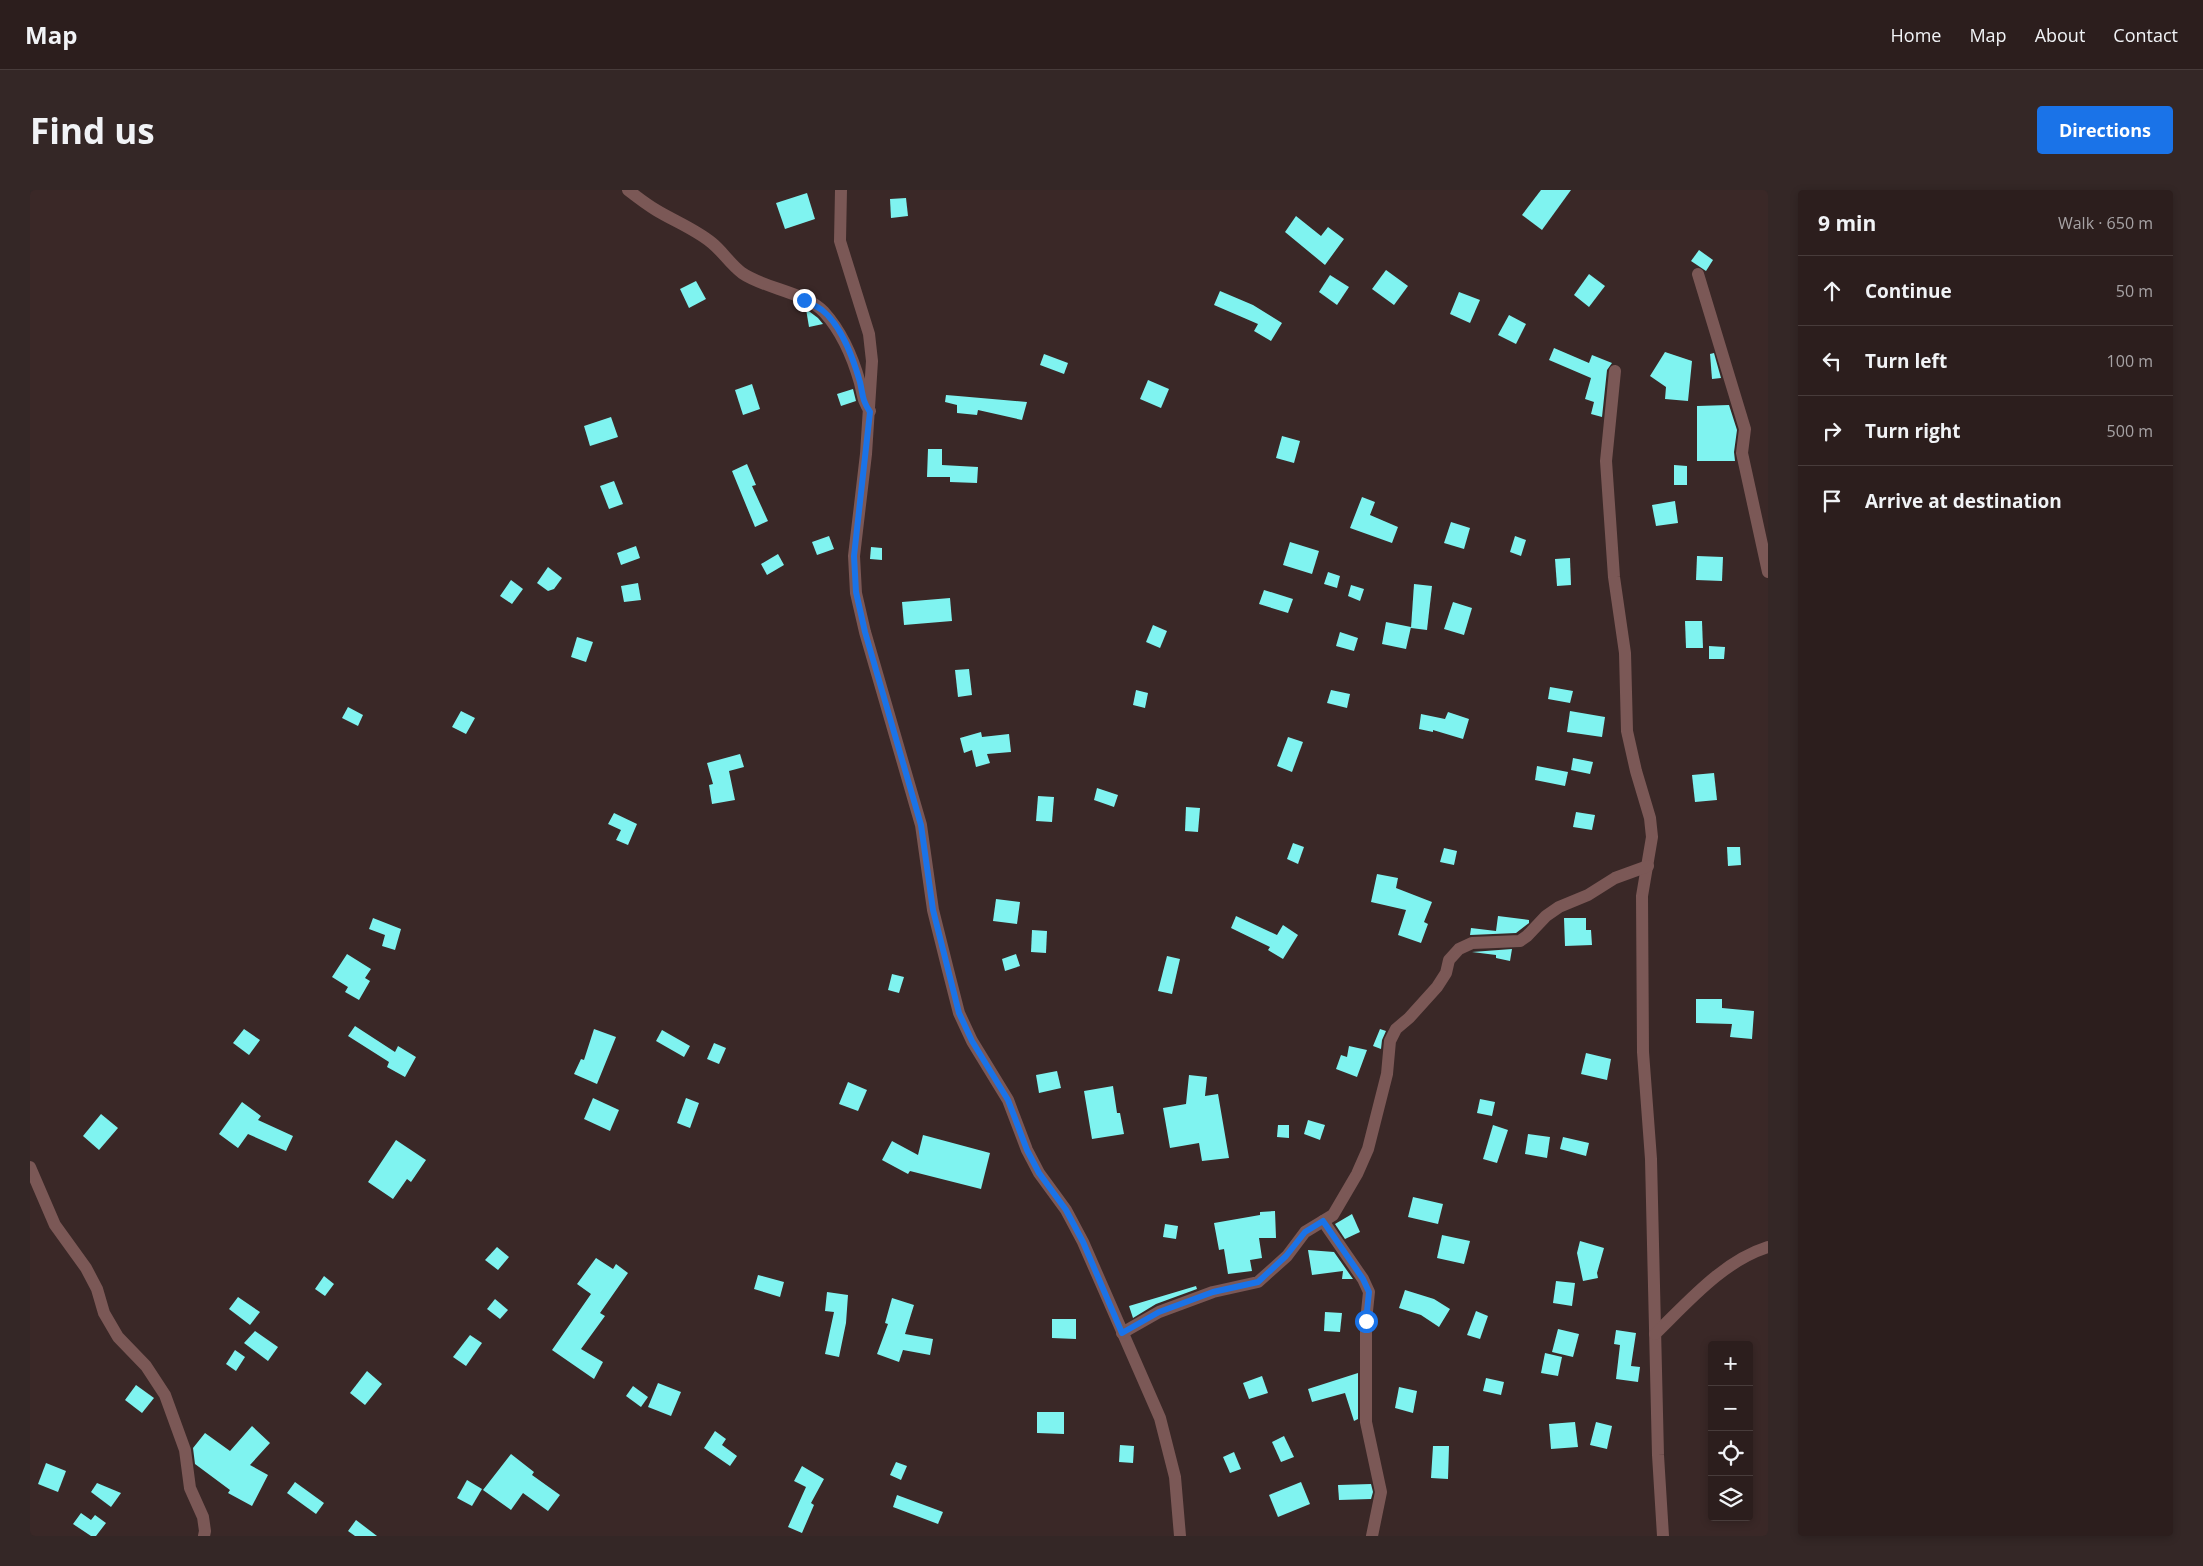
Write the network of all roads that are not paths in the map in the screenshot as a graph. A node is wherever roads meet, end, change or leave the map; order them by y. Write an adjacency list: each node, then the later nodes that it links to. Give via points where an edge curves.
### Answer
1 (628, 190): 5 (street, via 712,243 742,273 823,311 839,331 860,385 862,401)
2 (841, 190): 5 (street, via 840,242 869,334 872,361)
3 (1698, 274): 6 (street, via 1745,429 1742,453)
4 (1615, 371): 7 (street, via 1607,481 1614,577 1625,653 1627,731 1650,818 1652,837)
5 (870, 412): 11 (street, via 854,556 856,592 921,825 933,910 959,1013 1008,1100 1039,1173 1079,1234)
6 (1768, 572)
7 (1648, 866): 9 (street, via 1615,878 1588,895 1559,907 1520,941 1472,943 1459,949 1436,987 1396,1029 1390,1041 1387,1074 1368,1148 1333,1215); 12 (street, via 1642,896 1643,1052 1651,1159)
8 (30, 1167): 13 (street, via 55,1225 86,1268 118,1337 146,1366 165,1395 185,1450 190,1488 203,1517)
9 (1323, 1221): 11 (street, via 1305,1232 1286,1256 1258,1282 1213,1292 1159,1312); 15 (street, via 1369,1292 1366,1422 1381,1492)
10 (1768, 1247): 12 (street, via 1746,1255 1729,1267)
11 (1122, 1333): 14 (street, via 1160,1418 1170,1450)
12 (1655, 1334): 16 (street)
13 (204, 1536)
14 (1180, 1536)
15 (1372, 1536)
16 (1662, 1536)

